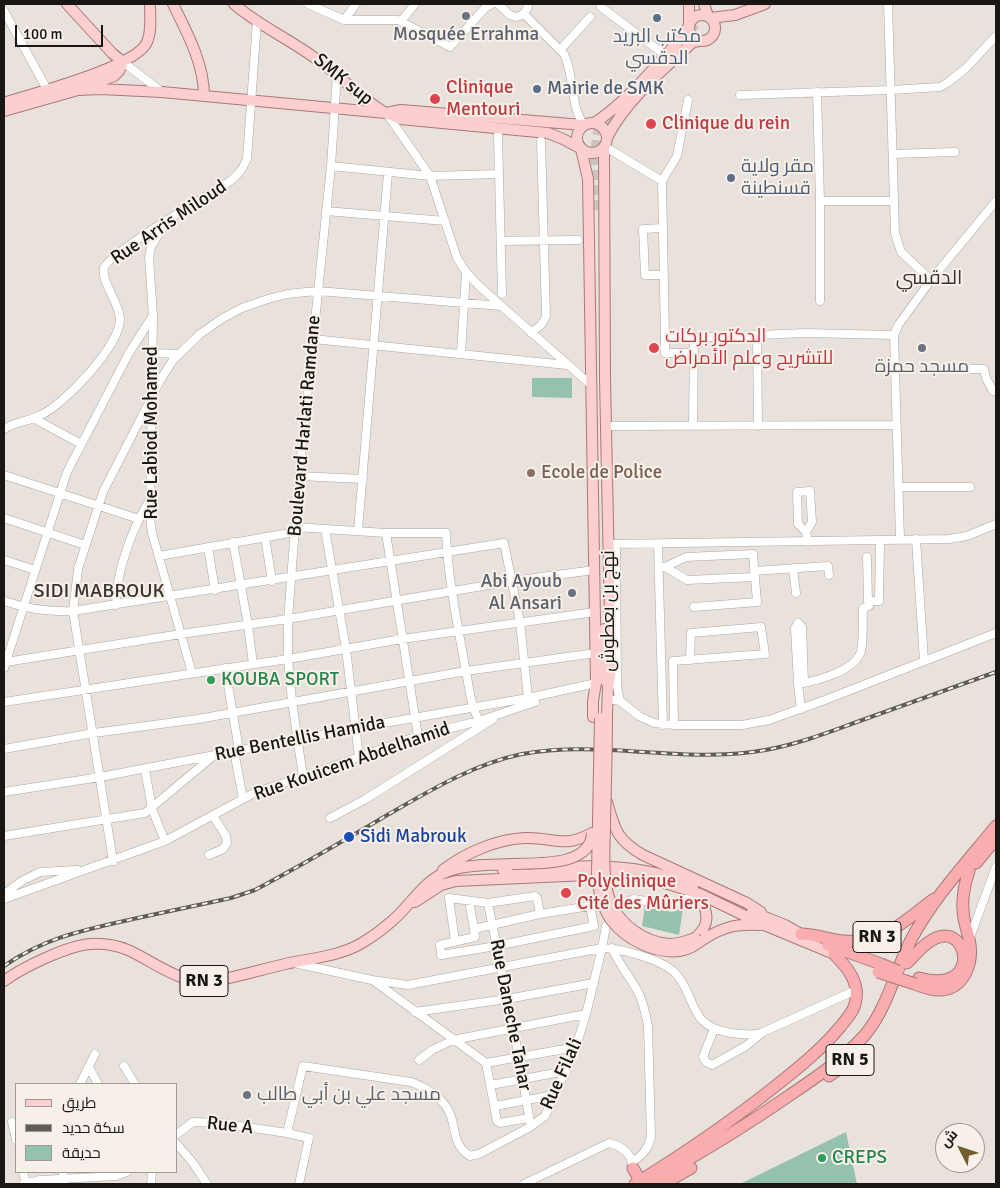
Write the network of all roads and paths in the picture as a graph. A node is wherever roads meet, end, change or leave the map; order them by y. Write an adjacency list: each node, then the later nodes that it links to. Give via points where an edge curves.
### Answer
1 (67, 4): 31 (main road)
2 (150, 4): 31 (main road, via 147,42)
3 (173, 4): 39 (main road, via 203,75)
4 (234, 4): 22 (main road, SMK sup)
5 (308, 4): 21 (street)
6 (356, 4): 21 (street)
7 (415, 4): 23 (street)
8 (492, 4): 23 (street, via 450,48)
9 (498, 4): 17 (street, via 512,17)
10 (528, 4): 17 (street)
11 (689, 4): 25 (main road)
12 (704, 4): 20 (main road)
13 (765, 4): 18 (main road)
14 (888, 4): 34 (street)
15 (602, 7): 30 (street)
16 (4, 11): 24 (street)
17 (524, 14): 29 (street)
18 (734, 16): 20 (main road); 26 (main road)
19 (590, 17): 29 (street)
20 (709, 17): 25 (main road, via 697,15); 26 (main road)
21 (344, 20): 23 (street)
22 (257, 21): 32 (main road, SMK sup); 41 (street, Rue Arris Miloud)
23 (401, 21)
24 (7, 27): 35 (street)
25 (684, 30): 28 (main road); 30 (main road)
26 (715, 31): 28 (main road, via 709,39)
27 (996, 36): 34 (street, via 948,83 930,88)
28 (700, 41): 49 (main road, via 693,42 626,107)
29 (560, 50): 46 (street, via 567,62 577,112)
30 (665, 55): 46 (main road, via 611,111)
31 (123, 62): 33 (main road, via 114,76); 35 (main road); 36 (street)
32 (337, 74): 43 (street, Boulevard Harlati Ramdane); 45 (main road, SMK sup)
33 (78, 90): 36 (main road); 44 (main road)
34 (890, 90): 37 (street); 52 (street)
35 (48, 91): 42 (main road)
36 (162, 92): 39 (main road)
37 (817, 92): 38 (street); 58 (street)
38 (740, 95)
39 (204, 96): 41 (main road)
40 (688, 100): 57 (street, via 677,156)
41 (251, 101): 43 (main road); 63 (street, Rue Arris Miloud, via 247,159 243,169 226,184)
42 (4, 103)
43 (335, 107): 45 (main road); 53 (street, Boulevard Harlati Ramdane)
44 (4, 111)
45 (386, 113): 46 (main road, SMK sup, via 401,110 565,125); 50 (main road, via 400,119 548,133); 56 (street)
46 (587, 124): 49 (main road, via 605,130); 50 (main road, via 577,134)
47 (498, 135): 55 (street)
48 (541, 141): 66 (street)
49 (605, 144): 50 (main road, via 593,153); 57 (street); 97 (main road, نهج بن بعطوش)
50 (580, 149): 92 (main road, نهج بن بعطوش, via 588,179)
51 (955, 152): 52 (street)
52 (893, 154): 59 (street)
53 (331, 166): 54 (street); 61 (street, Boulevard Harlati Ramdane)
54 (388, 173): 56 (street); 62 (street)
55 (498, 174): 56 (street); 68 (street)
56 (430, 176): 64 (street)
57 (662, 181): 65 (street)
58 (820, 201): 59 (street); 75 (street)
59 (894, 201): 71 (street, via 895,233 901,252)
60 (996, 202): 71 (street)
61 (326, 211): 62 (street); 72 (street, Boulevard Harlati Ramdane)
62 (384, 217): 64 (street); 74 (street)
63 (166, 221): 78 (street, Rue Labiod Mohamed, via 148,257); 95 (street, Rue Arris Miloud, via 109,261 104,268 103,274 119,313 118,328 85,378 49,410)
64 (445, 221): 69 (street, via 457,258)
65 (663, 228): 70 (street); 70 (street, via 644,229 645,275)
66 (545, 240): 67 (street); 68 (street); 79 (street, via 546,316)
67 (578, 240)
68 (501, 241): 73 (street)
69 (466, 272): 76 (street); 77 (street)
70 (664, 275): 84 (street)
71 (932, 280): 81 (street)
72 (318, 291): 74 (street); 83 (street, Boulevard Harlati Ramdane); 88 (street, via 268,298 242,308 200,334)
73 (502, 294)
74 (378, 297): 76 (street); 85 (street)
75 (820, 301)
76 (463, 303): 77 (street); 89 (street)
77 (501, 306): 79 (street)
78 (152, 316): 87 (street, Rue Labiod Mohamed); 101 (street)
79 (531, 333): 90 (street)
80 (757, 335): 81 (street); 82 (street); 99 (street)
81 (894, 335): 96 (street)
82 (694, 338): 84 (street); 86 (street)
83 (313, 339): 85 (street); 103 (street, Boulevard Harlati Ramdane)
84 (665, 339): 86 (street, via 665,353)
85 (374, 345): 89 (street); 104 (street)
86 (694, 353): 98 (street)
87 (152, 354): 88 (street); 94 (street, Rue Labiod Mohamed)
88 (179, 354): 94 (street)
89 (461, 354): 90 (street)
90 (567, 365): 92 (street)
91 (971, 369): 93 (street, via 984,369 993,391)
92 (591, 385): 137 (main road, نهج بن بعطوش)
93 (996, 391)
94 (152, 398): 108 (street, Rue Labiod Mohamed); 109 (street)
95 (33, 418): 100 (street, Rue Arris Miloud); 101 (street)
96 (896, 425): 99 (street); 105 (street)
97 (606, 426): 98 (street); 125 (main road, نهج بن بعطوش)
98 (693, 426): 99 (street)
99 (758, 426)
100 (4, 429)
101 (81, 444): 107 (street)
102 (4, 475): 107 (street)
103 (300, 476): 104 (street); 114 (street, Boulevard Harlati Ramdane)
104 (363, 479): 115 (street)
105 (898, 487): 106 (street); 120 (street)
106 (970, 488)
107 (60, 493): 109 (street); 116 (street)
108 (150, 500): 111 (street); 130 (street, Rue Labiod Mohamed, via 152,532)
109 (98, 505): 111 (street); 127 (street)
110 (4, 518): 116 (street)
111 (139, 519): 152 (street, via 118,578)
112 (996, 524): 121 (street, via 967,536)
113 (325, 529): 114 (street); 115 (street); 138 (street)
114 (295, 530): 119 (street); 141 (street, Boulevard Harlati Ramdane)
115 (358, 530): 118 (street)
116 (47, 532): 127 (street); 136 (street)
117 (806, 532): 117 (street, via 812,522 810,491 797,492 798,524); 124 (street)
118 (386, 533): 129 (street, via 446,533); 133 (street)
119 (265, 537): 123 (street); 142 (street)
120 (900, 539): 121 (street); 122 (street)
121 (916, 539): 172 (street, via 924,611)
122 (880, 540): 124 (street); 150 (street, via 879,601)
123 (233, 542): 128 (street); 144 (street)
124 (808, 542): 126 (street)
125 (612, 544): 126 (street); 182 (main road, نهج بن بعطوش); 188 (street)
126 (658, 544): 134 (street)
127 (85, 545): 156 (street, via 78,569)
128 (208, 546): 130 (street); 145 (street)
129 (447, 552): 133 (street); 143 (street, via 504,543); 146 (street)
130 (159, 556): 148 (street, Rue Labiod Mohamed)
131 (867, 557): 150 (street)
132 (4, 560): 136 (street)
133 (390, 560): 138 (street); 149 (street)
134 (662, 568): 139 (street, via 687,580); 139 (street, via 686,557 753,554); 197 (street)
135 (792, 568): 139 (street); 140 (street, via 828,566); 147 (street)
136 (35, 570): 154 (street)
137 (594, 570): 143 (street); 157 (main road, نهج بن بعطوش)
138 (331, 571): 141 (street); 155 (street)
139 (755, 574): 153 (street, via 757,602)
140 (829, 576)
141 (291, 578): 142 (street); 158 (street, Boulevard Harlati Ramdane)
142 (272, 581): 144 (street)
143 (512, 581): 146 (street); 159 (street)
144 (241, 586): 145 (street); 160 (street)
145 (215, 590): 148 (street)
146 (452, 591): 149 (street); 161 (street)
147 (796, 593)
148 (170, 597): 152 (street); 163 (street, Rue Labiod Mohamed)
149 (396, 600): 155 (street); 164 (street)
150 (868, 601): 180 (street, via 869,606 863,608 861,651 855,663 829,676)
151 (4, 602): 154 (street)
152 (116, 605): 156 (street)
153 (694, 607)
154 (23, 608): 156 (street); 165 (street)
155 (338, 610): 158 (street); 166 (street)
156 (74, 611): 167 (street)
157 (595, 611): 159 (street); 169 (main road, نهج بن بعطوش)
158 (288, 619): 160 (street); 170 (street, Boulevard Harlati Ramdane)
159 (520, 622): 161 (street); 173 (street)
160 (248, 624): 163 (street); 174 (street)
161 (459, 631): 164 (street); 177 (street)
162 (996, 633): 172 (street)
163 (181, 634): 167 (street); 178 (street, Rue Labiod Mohamed)
164 (402, 638): 166 (street); 179 (street)
165 (7, 645): 175 (street)
166 (346, 649): 170 (street); 184 (street)
167 (80, 650): 175 (street); 183 (street)
168 (800, 650): 180 (street)
169 (596, 651): 173 (street); 181 (main road); 182 (main road, نهج بن بعطوش, via 597,210 604,676)
170 (288, 659): 174 (street); 187 (street, Boulevard Harlati Ramdane)
171 (690, 660): 171 (street, via 764,654 761,627 691,633); 198 (street, via 673,661)
172 (924, 661): 191 (street)
173 (524, 663): 177 (street); 186 (street)
174 (253, 664): 176 (street)
175 (5, 665)
176 (225, 668): 178 (street); 192 (street)
177 (466, 671): 179 (street); 190 (street)
178 (192, 673): 183 (street)
179 (409, 680): 184 (street); 195 (street)
180 (801, 683): 191 (street)
181 (596, 684): 186 (street, Rue Kouicem Abdelhamid); 194 (main road)
182 (608, 688): 185 (main road)
183 (86, 689): 189 (street); 200 (street)
184 (352, 690): 187 (street); 199 (street)
185 (608, 699): 188 (street); 194 (main road)
186 (530, 700): 190 (street, Rue Bentellis Hamida); 193 (street, Rue Kouicem Abdelhamid)
187 (292, 701): 192 (street); 202 (street, Boulevard Harlati Ramdane)
188 (620, 701): 197 (street, via 646,720)
189 (4, 702)
190 (472, 708): 195 (street, Rue Bentellis Hamida); 196 (street)
191 (801, 709): 198 (street, via 742,725)
192 (232, 711): 200 (street, via 198,719); 204 (street)
193 (505, 712): 196 (street, Rue Kouicem Abdelhamid); 215 (street)
194 (600, 716): 212 (main road, bridge); 218 (main road); 243 (main road, bridge, via 597,872 604,908 622,932 643,945 682,951)
195 (415, 718): 199 (street, Rue Bentellis Hamida); 201 (street)
196 (479, 721): 201 (street, Rue Kouicem Abdelhamid)
197 (662, 724): 198 (street)
198 (674, 725)
199 (356, 728): 202 (street, Rue Bentellis Hamida); 206 (street)
200 (94, 733): 203 (street); 208 (street)
201 (418, 736): 206 (street, Rue Kouicem Abdelhamid)
202 (297, 739): 204 (street, Rue Bentellis Hamida); 209 (street, Boulevard Harlati Ramdane)
203 (4, 749)
204 (236, 750): 205 (street, Rue Bentellis Hamida); 211 (street)
205 (212, 756): 207 (street, Rue Bentellis Hamida); 213 (street)
206 (359, 757): 209 (street, Rue Kouicem Abdelhamid)
207 (145, 769): 208 (street, Rue Bentellis Hamida); 213 (street)
208 (100, 777): 210 (street, Rue Bentellis Hamida); 216 (street)
209 (303, 777): 211 (street, Rue Kouicem Abdelhamid)
210 (4, 792)
211 (243, 798): 214 (street, Rue Kouicem Abdelhamid)
212 (606, 799): 238 (main road, RN 3, via 619,836 628,846 747,903); 243 (main road, bridge, via 608,892 621,919 632,930 657,941 670,944)
213 (152, 809): 216 (street); 221 (street)
214 (213, 816): 221 (street, Rue Kouicem Abdelhamid); 222 (street, via 227,843)
215 (330, 818)
216 (107, 820): 219 (street); 223 (street)
217 (996, 826): 231 (highway, RN 3)
218 (592, 832): 227 (main road, via 574,842 511,839 454,862); 227 (main road, bridge, via 589,846 574,858 460,868)
219 (4, 836)
220 (996, 839): 226 (highway, RN 3)
221 (165, 841): 223 (street, Rue Kouicem Abdelhamid)
222 (208, 855)
223 (113, 861): 225 (street, Rue Kouicem Abdelhamid)
224 (996, 867): 244 (street)
225 (86, 870): 229 (street, via 40,872); 232 (street, Rue Kouicem Abdelhamid)
226 (969, 871): 244 (highway, RN 3, via 963,908); 251 (highway, RN 5, via 928,923)
227 (436, 876): 236 (main road)
228 (673, 885): 230 (main road, RN 3); 235 (street); 236 (main road, RN 3, via 634,875 477,879 441,886)
229 (4, 894)
230 (700, 894): 235 (street); 240 (main road, RN 3); 243 (main road, via 707,914)
231 (941, 894): 242 (highway, RN 3, via 896,928 872,939 844,941); 294 (highway, RN 5, via 912,939 872,1024 852,1048 813,1080 735,1133)
232 (4, 899)
233 (469, 901): 234 (street); 241 (street); 245 (street, via 448,898)
234 (488, 903): 237 (street, via 535,896); 239 (street, Rue Daneche Tahar)
235 (676, 903): 247 (street, Rue Filali, via 669,905 634,899 621,905 606,926)
236 (404, 909): 238 (main road, RN 3, via 437,881 461,873 621,867 663,874); 250 (main road, RN 3, via 361,944 336,954)
237 (540, 914): 239 (street); 246 (street, via 590,906 594,926)
238 (777, 922): 242 (main road, RN 3)
239 (492, 925): 241 (street); 246 (street, Rue Daneche Tahar)
240 (764, 925): 243 (main road, via 728,926); 249 (main road, RN 3)
241 (474, 929): 245 (street, via 475,937)
242 (801, 934): 253 (highway, RN 3)
243 (700, 939)
244 (969, 939): 256 (highway, RN 3, via 968,969 958,983 934,990)
245 (454, 941): 246 (street, via 440,945 442,956)
246 (496, 946): 252 (street, Rue Daneche Tahar)
247 (602, 948): 248 (street); 252 (street); 257 (street, Rue Filali)
248 (612, 948): 263 (street, via 669,967 677,975 704,1024); 289 (street, via 639,994 648,1026 651,1137 649,1146)
249 (834, 954): 253 (highway, RN 3); 258 (highway, via 848,968)
250 (292, 963): 254 (street); 255 (main road, RN 3, via 216,981 190,981 169,974 127,950 108,944 90,944 53,956)
251 (907, 963): 256 (highway, RN 3, via 938,937 953,938 960,944 964,952 963,963 953,978 943,982); 291 (highway, RN 5, via 881,1021 871,1037 843,1066 750,1132)
252 (501, 968): 254 (street, via 408,985); 259 (street, Rue Daneche Tahar)
253 (880, 968): 256 (highway, RN 3, bridge)
254 (372, 980): 260 (street)
255 (4, 981)
256 (916, 981)
257 (594, 983): 259 (street); 261 (street, Rue Filali)
258 (856, 990): 264 (street); 294 (highway, via 856,1002 851,1013 815,1054 739,1115)
259 (507, 999): 260 (street); 262 (street, Rue Daneche Tahar)
260 (415, 1012): 265 (street)
261 (586, 1014): 262 (street); 266 (street, Rue Filali)
262 (513, 1029): 265 (street); 268 (street, Rue Daneche Tahar)
263 (714, 1029): 264 (street); 264 (street, via 703,1057 712,1065)
264 (761, 1034)
265 (453, 1040): 269 (street); 270 (street)
266 (576, 1047): 268 (street); 273 (street, Rue Filali)
267 (95, 1054): 272 (street)
268 (519, 1058): 270 (street); 274 (street, Rue Daneche Tahar)
269 (419, 1060)
270 (486, 1063): 278 (street)
271 (124, 1066): 277 (street)
272 (88, 1067): 275 (street); 276 (street)
273 (566, 1071): 274 (street); 279 (street, Rue Filali)
274 (522, 1078): 278 (street); 280 (street, Rue Daneche Tahar)
275 (80, 1083)
276 (97, 1083)
277 (134, 1083)
278 (491, 1085): 281 (street)
279 (554, 1095): 280 (street); 285 (street, Rue Filali, via 545,1116)
280 (526, 1100): 281 (street); 282 (street, Rue Daneche Tahar)
281 (495, 1106): 282 (street, via 500,1123)
282 (529, 1118): 285 (street, Rue Daneche Tahar)
283 (14, 1122): 284 (street)
284 (4, 1123)
285 (530, 1127): 287 (street, Rue Filali, via 470,1156 457,1143 445,1105 426,1087 303,1066)
286 (178, 1133): 287 (street, Rue A, via 193,1122)
287 (287, 1133): 298 (street, via 309,1138)
288 (178, 1146): 297 (street)
289 (633, 1165): 294 (highway); 299 (street, via 626,1151 609,1143); 300 (highway)
290 (124, 1173): 292 (street)
291 (681, 1173): 301 (highway, RN 5); 302 (highway)
292 (116, 1176): 293 (street); 296 (street)
293 (64, 1178): 295 (street)
294 (641, 1182)
295 (25, 1184)
296 (116, 1184)
297 (207, 1184)
298 (299, 1184)
299 (524, 1184)
300 (631, 1184)
301 (663, 1184)
302 (669, 1184)

